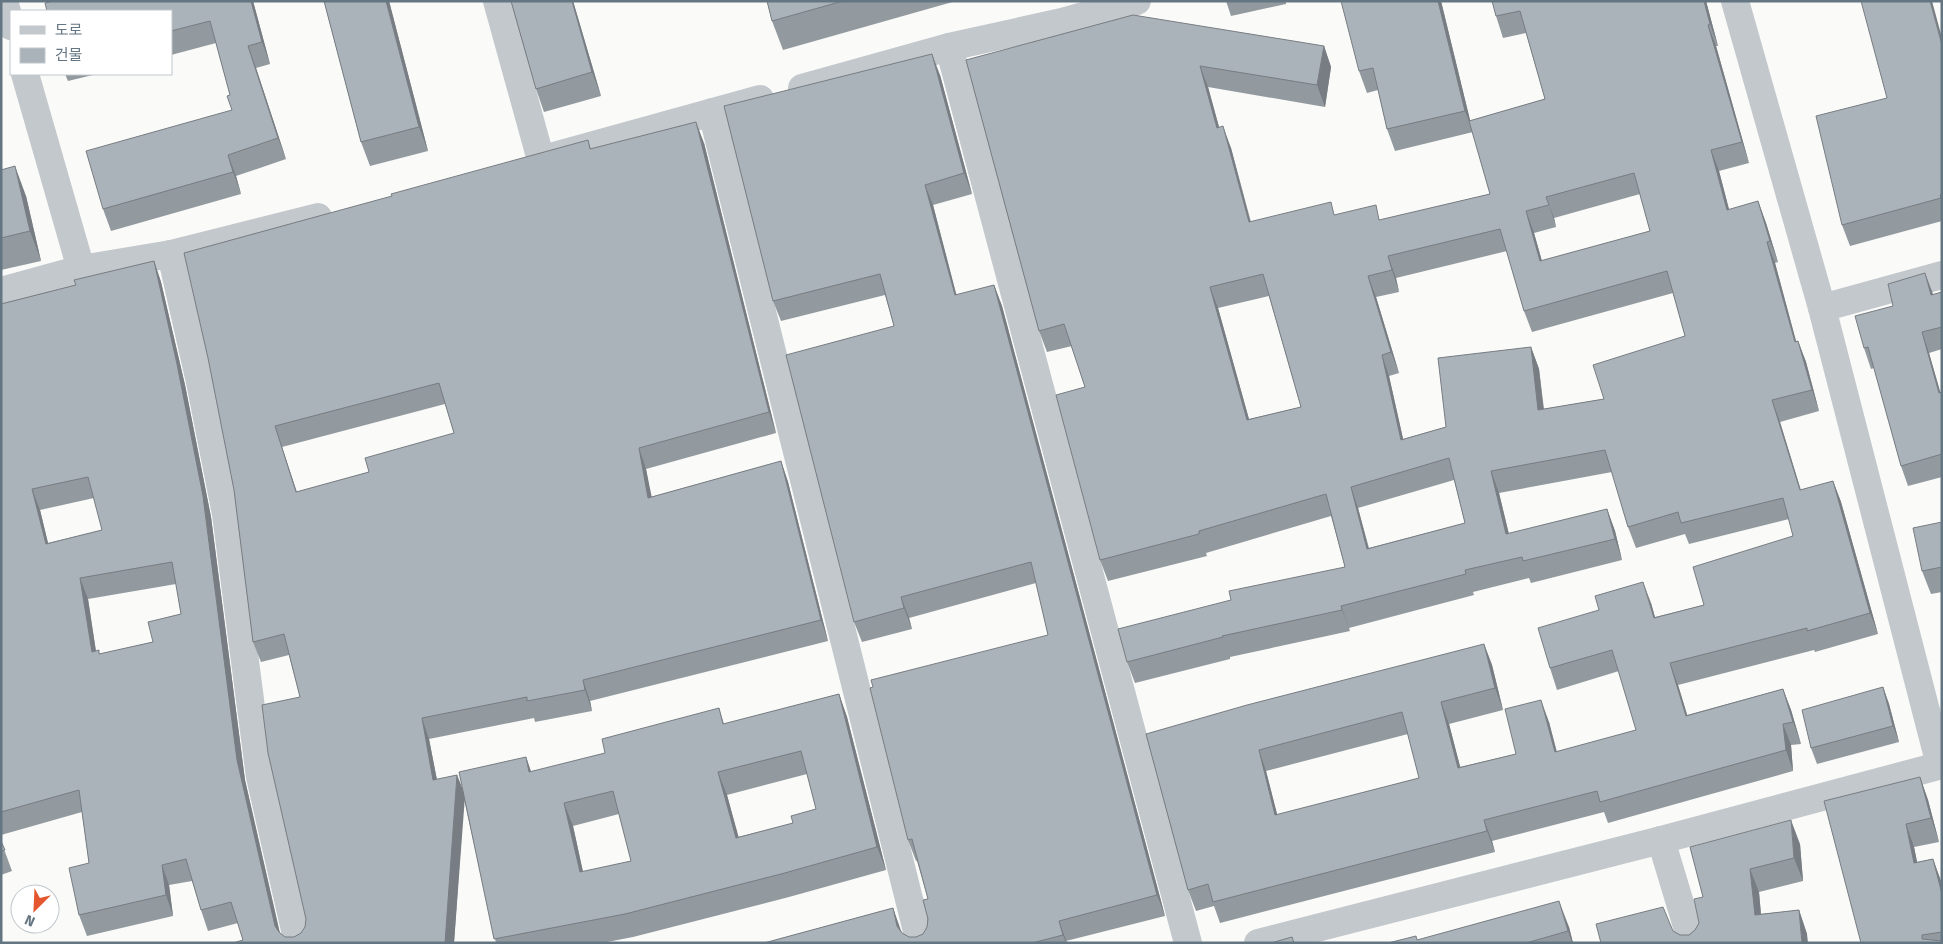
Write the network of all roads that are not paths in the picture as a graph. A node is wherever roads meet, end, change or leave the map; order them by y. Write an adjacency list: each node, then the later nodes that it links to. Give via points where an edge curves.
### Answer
1 (4, 1): 6 (street)
2 (498, 1): 10 (street)
3 (1137, 1): 5 (street)
4 (1735, 1): 17 (street)
5 (1059, 12): 7 (street)
6 (10, 22)
7 (949, 47): 9 (street); 22 (street)
8 (25, 75): 14 (street)
9 (712, 112): 10 (street); 21 (street)
10 (541, 160): 11 (street)
11 (513, 167)
12 (342, 211): 13 (street)
13 (171, 254): 14 (street); 20 (street, via 226,514 260,777)
14 (81, 269): 16 (street)
15 (1942, 275): 17 (street)
16 (1, 291)
17 (1822, 308): 18 (street)
18 (1941, 765): 19 (street)
19 (1661, 840): 23 (street); 24 (street)
20 (298, 943)
21 (920, 943)
22 (1188, 943)
23 (1258, 943)
24 (1692, 943)

